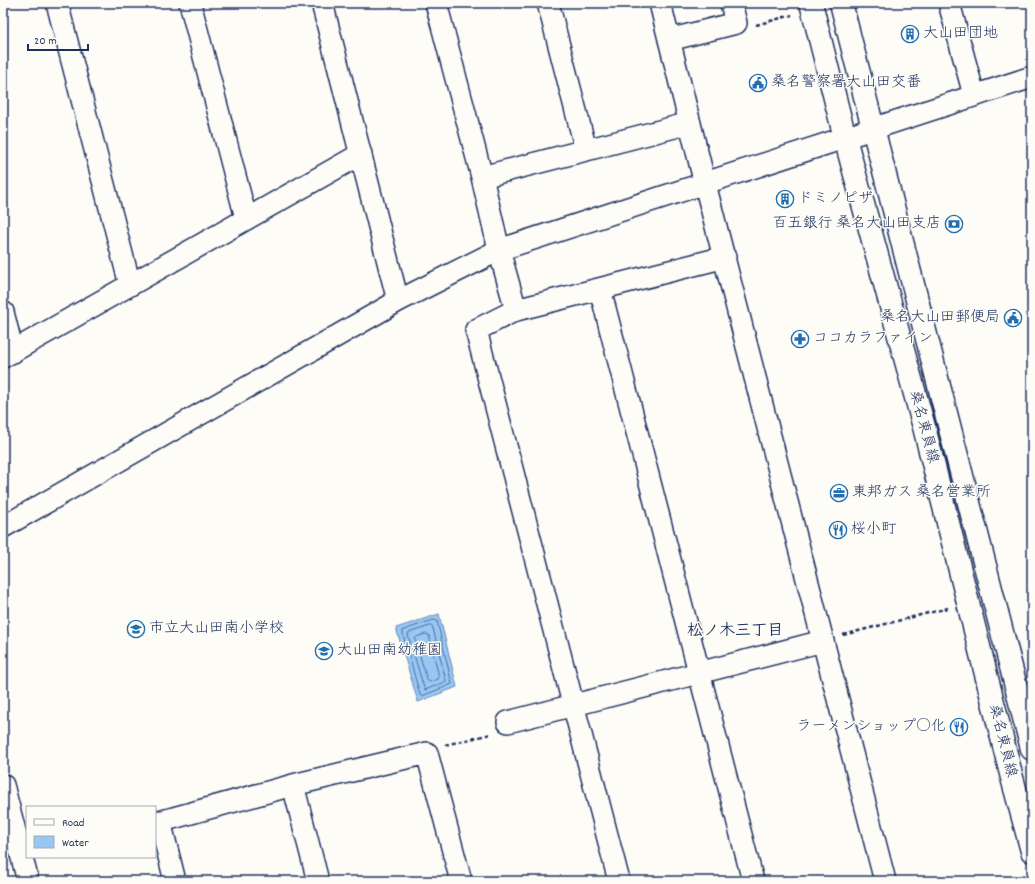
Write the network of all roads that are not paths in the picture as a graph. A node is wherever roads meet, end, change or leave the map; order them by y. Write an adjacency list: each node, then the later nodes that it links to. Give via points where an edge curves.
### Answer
1 (57, 3): 24 (street)
2 (190, 3): 21 (street)
3 (322, 3): 18 (street)
4 (436, 3): 19 (street)
5 (548, 3): 17 (street)
6 (660, 3): 11 (street)
7 (841, 3): 15 (main road, 桑名東員線)
8 (950, 3): 13 (street)
9 (803, 9): 16 (main road, 桑名東員線)
10 (733, 13): 11 (street)
11 (670, 40): 14 (street)
12 (1032, 76): 13 (street)
13 (974, 95): 15 (street)
14 (690, 123): 17 (street); 20 (street)
15 (874, 128): 16 (street); 35 (main road, 桑名東員線)
16 (845, 138): 20 (street); 39 (main road, 桑名東員線, via 924,427)
17 (586, 150): 19 (street)
18 (361, 154): 21 (street); 26 (street)
19 (482, 177): 22 (street)
20 (705, 184): 22 (street); 23 (street)
21 (246, 218): 24 (street)
22 (499, 250): 26 (street); 27 (street)
23 (725, 258): 25 (street); 31 (street)
24 (130, 285): 29 (street)
25 (600, 289): 27 (street); 32 (street)
26 (398, 300): 30 (street)
27 (516, 310): 33 (street, via 476,330)
28 (3, 312): 29 (street)
29 (8, 354)
30 (3, 527)
31 (823, 641): 32 (street); 47 (street)
32 (700, 672): 33 (street); 46 (street)
33 (573, 706): 34 (street); 45 (street)
34 (502, 727)
35 (1032, 749)
36 (3, 785): 40 (street)
37 (293, 786): 38 (street); 43 (street); 44 (street, via 427,752)
38 (158, 822): 42 (street)
39 (1032, 851)
40 (24, 856): 41 (street)
41 (28, 881)
42 (175, 881)
43 (318, 881)
44 (461, 881)
45 (619, 881)
46 (753, 881)
47 (885, 881)

